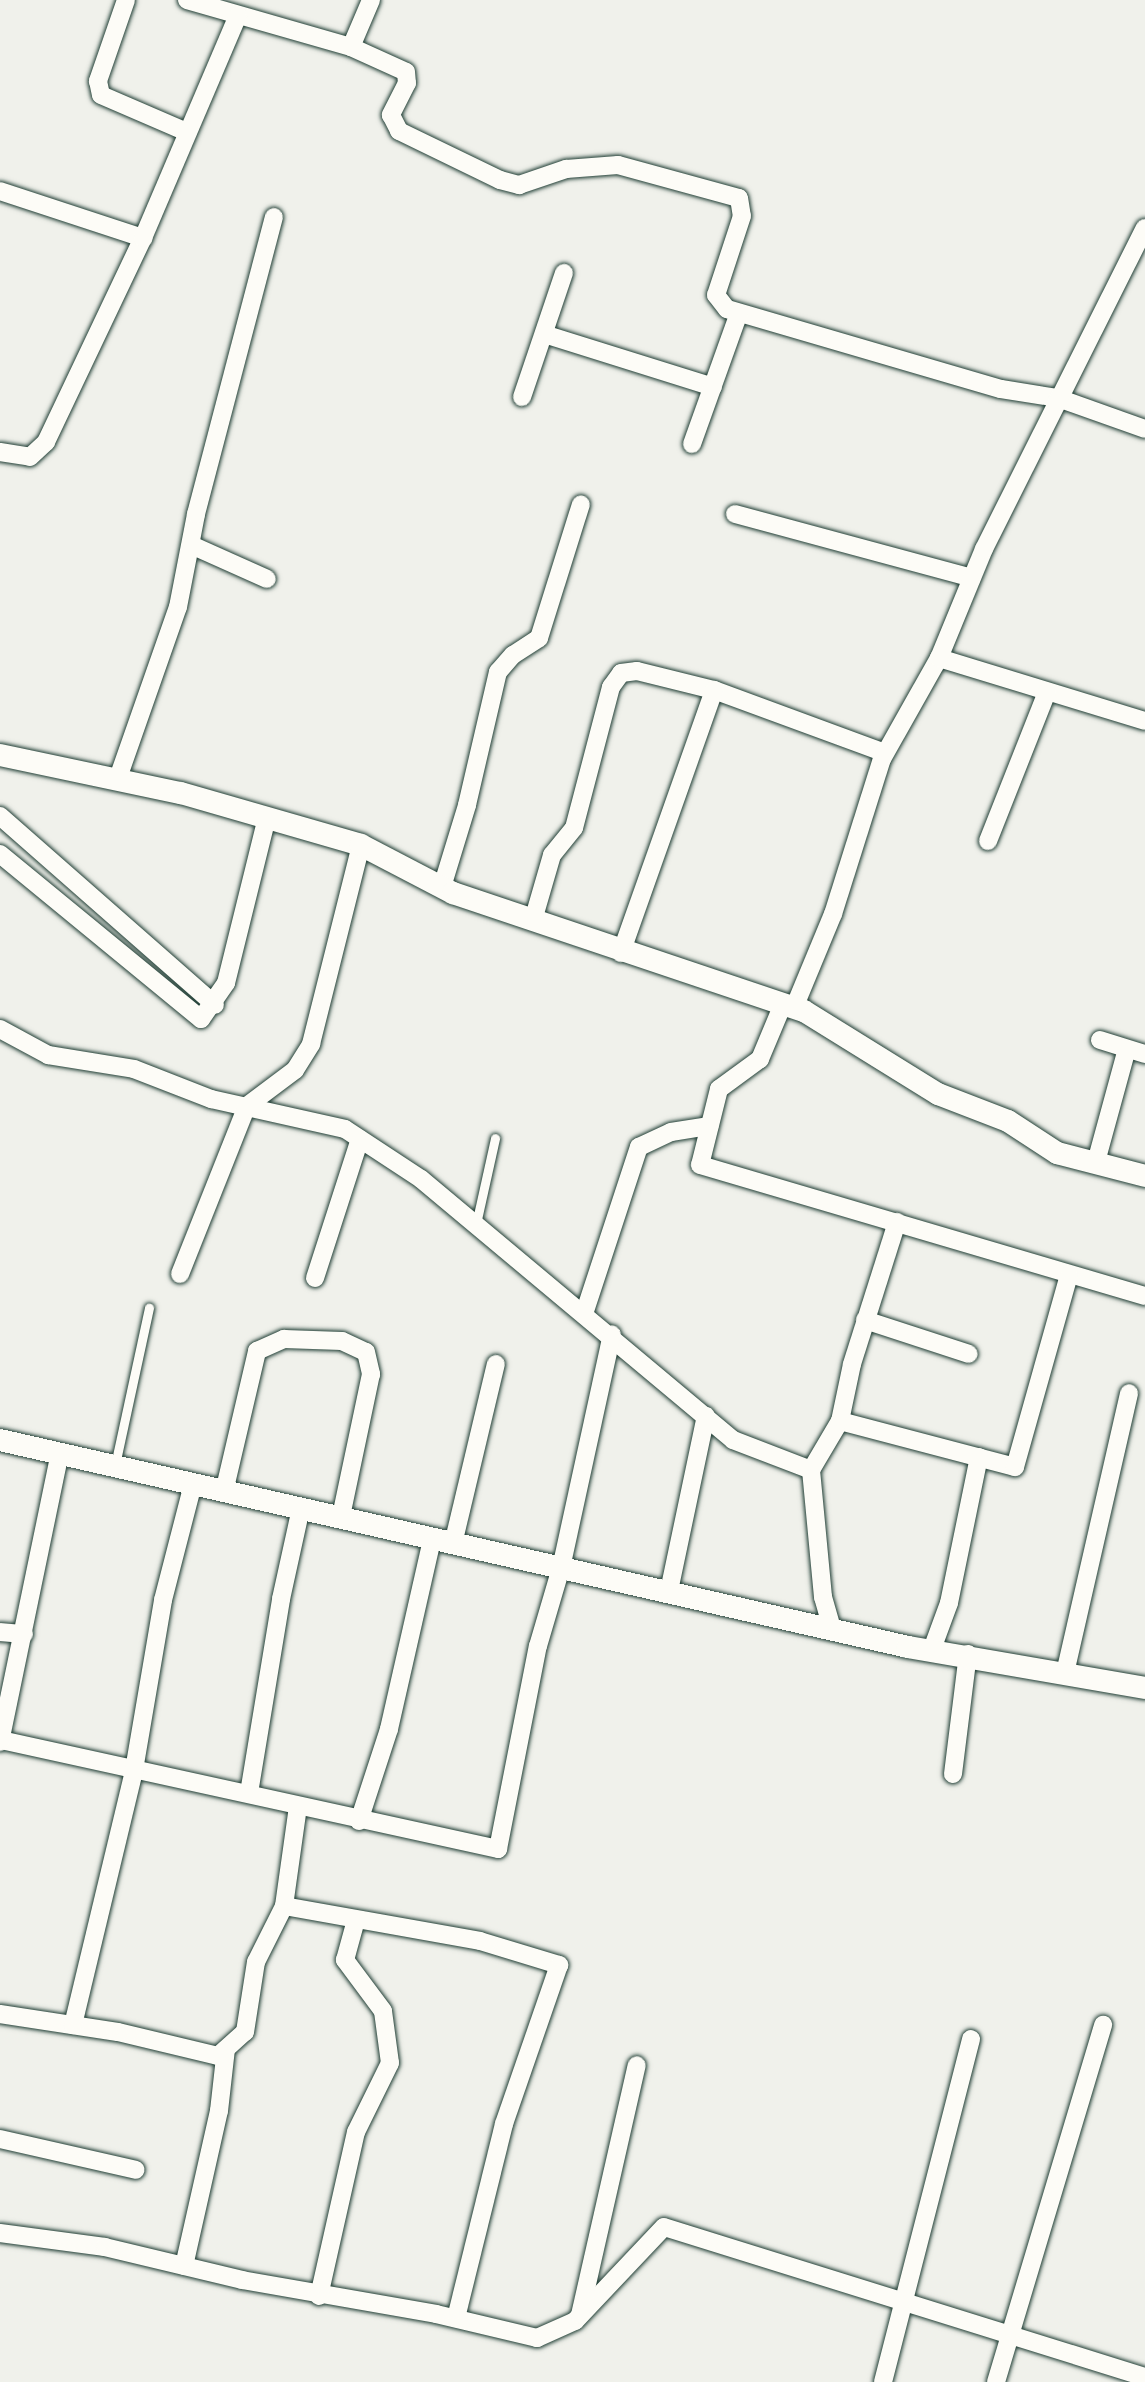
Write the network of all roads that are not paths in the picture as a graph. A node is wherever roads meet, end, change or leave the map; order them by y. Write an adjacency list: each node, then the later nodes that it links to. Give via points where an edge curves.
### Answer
1 (126, 0): 6 (street, via 98,80 100,94)
2 (187, 0): 4 (street)
3 (371, 0): 5 (street)
4 (238, 15): 5 (street); 6 (street)
5 (350, 47): 12 (street, via 406,72 391,115 399,131 500,180 519,185 566,169 618,165 739,198 742,216 716,295 720,306)
6 (187, 132): 10 (street)
7 (0, 191): 10 (street)
8 (274, 217): 22 (street)
9 (1145, 228): 16 (street)
10 (143, 238): 19 (street, via 46,442 30,458)
11 (564, 272): 13 (street)
12 (739, 313): 14 (street); 16 (street, via 1000,389)
13 (544, 334): 14 (street); 15 (street)
14 (713, 387): 18 (street)
15 (522, 397)
16 (1058, 398): 17 (street); 23 (street)
17 (1145, 429)
18 (692, 444)
19 (0, 452)
20 (581, 504): 38 (street, via 539,638 498,672)
21 (735, 514): 23 (street)
22 (191, 545): 24 (street); 31 (street, via 178,607)
23 (972, 578): 25 (street)
24 (267, 579)
25 (939, 658): 27 (street); 29 (street)
26 (714, 690): 29 (street); 40 (street, via 637,671 615,678 574,828 552,855); 41 (street)
27 (1047, 692): 28 (street); 34 (street)
28 (1145, 721)
29 (885, 753): 43 (street, via 833,914)
30 (0, 755): 31 (street)
31 (118, 778): 33 (street)
32 (0, 816): 37 (street)
33 (267, 817): 35 (street); 42 (street, via 226,983)
34 (988, 840)
35 (361, 845): 38 (street); 47 (street, via 311,1044 295,1070)
36 (0, 854): 39 (street)
37 (74, 880): 39 (street); 42 (street)
38 (442, 886): 40 (street)
39 (57, 902): 42 (street, via 192,1016 204,1018)
40 (534, 916): 41 (street)
41 (621, 953): 43 (street)
42 (214, 1005)
43 (788, 1006): 48 (street, via 760,1059 719,1089); 51 (street, via 938,1094 1008,1121 1057,1153)
44 (0, 1030): 47 (street, via 48,1055 134,1069)
45 (1100, 1040): 46 (street)
46 (1136, 1052): 51 (street)
47 (246, 1106): 49 (street); 55 (street)
48 (710, 1126): 53 (street, via 700,1166); 60 (street, via 671,1132 639,1147)
49 (360, 1138): 54 (street); 57 (street)
50 (495, 1138): 54 (lane)
51 (1096, 1162): 52 (street)
52 (1145, 1176)
53 (897, 1222): 56 (street); 61 (street)
54 (475, 1227): 60 (street)
55 (180, 1274)
56 (1069, 1275): 58 (street); 70 (street, via 1016,1467)
57 (315, 1278)
58 (1145, 1296)
59 (149, 1308): 71 (lane)
60 (584, 1314): 62 (street)
61 (865, 1320): 63 (street); 67 (street)
62 (612, 1334): 66 (street); 78 (street)
63 (969, 1354)
64 (496, 1364): 77 (street)
65 (1129, 1392): 85 (street)
66 (706, 1416): 72 (street, via 733,1440); 79 (street)
67 (840, 1421): 70 (street); 72 (street)
68 (0, 1440): 69 (street)
69 (60, 1453): 71 (street); 82 (street)
70 (979, 1458): 83 (street, via 949,1603)
71 (116, 1465): 73 (street)
72 (811, 1470): 80 (street)
73 (193, 1484): 74 (street); 88 (street, via 163,1600)
74 (224, 1492): 75 (street); 76 (street, via 257,1351 284,1339 342,1341 366,1352 371,1374)
75 (301, 1508): 76 (street); 90 (street)
76 (340, 1516): 77 (street)
77 (442, 1541): 78 (street); 92 (street)
78 (560, 1568): 79 (street); 92 (street, via 498,1850)
79 (669, 1591): 80 (street)
80 (832, 1628): 83 (street)
81 (0, 1632): 82 (street)
82 (24, 1634): 87 (street)
83 (931, 1652): 84 (street)
84 (968, 1654): 85 (street); 89 (street)
85 (1065, 1674): 86 (street)
86 (1145, 1688)
87 (0, 1741): 88 (street)
88 (134, 1770): 90 (street); 96 (street)
89 (953, 1774)
90 (249, 1793): 91 (street)
91 (298, 1806): 92 (street); 93 (street)
92 (359, 1821)
93 (284, 1906): 94 (street); 99 (street, via 256,1962 245,2032)
94 (356, 1920): 105 (street, via 345,1960 383,2012 390,2062 356,2132); 108 (street, via 480,1942 560,1965 504,2124)
95 (0, 2014): 96 (street)
96 (73, 2025): 99 (street, via 218,2056)
97 (1103, 2025): 109 (street)
98 (971, 2039): 106 (street)
99 (226, 2049): 104 (street)
100 (637, 2066): 107 (street)
101 (0, 2139): 102 (street)
102 (136, 2170)
103 (0, 2233): 104 (street)
104 (184, 2266): 105 (street)
105 (319, 2296): 108 (street)
106 (906, 2304): 107 (street, via 664,2227); 109 (street); 112 (street)
107 (580, 2316): 108 (street, via 537,2338)
108 (456, 2318)
109 (1009, 2335): 110 (street); 113 (street)
110 (1116, 2376): 111 (street)
111 (1145, 2377)
112 (883, 2382)
113 (996, 2382)

